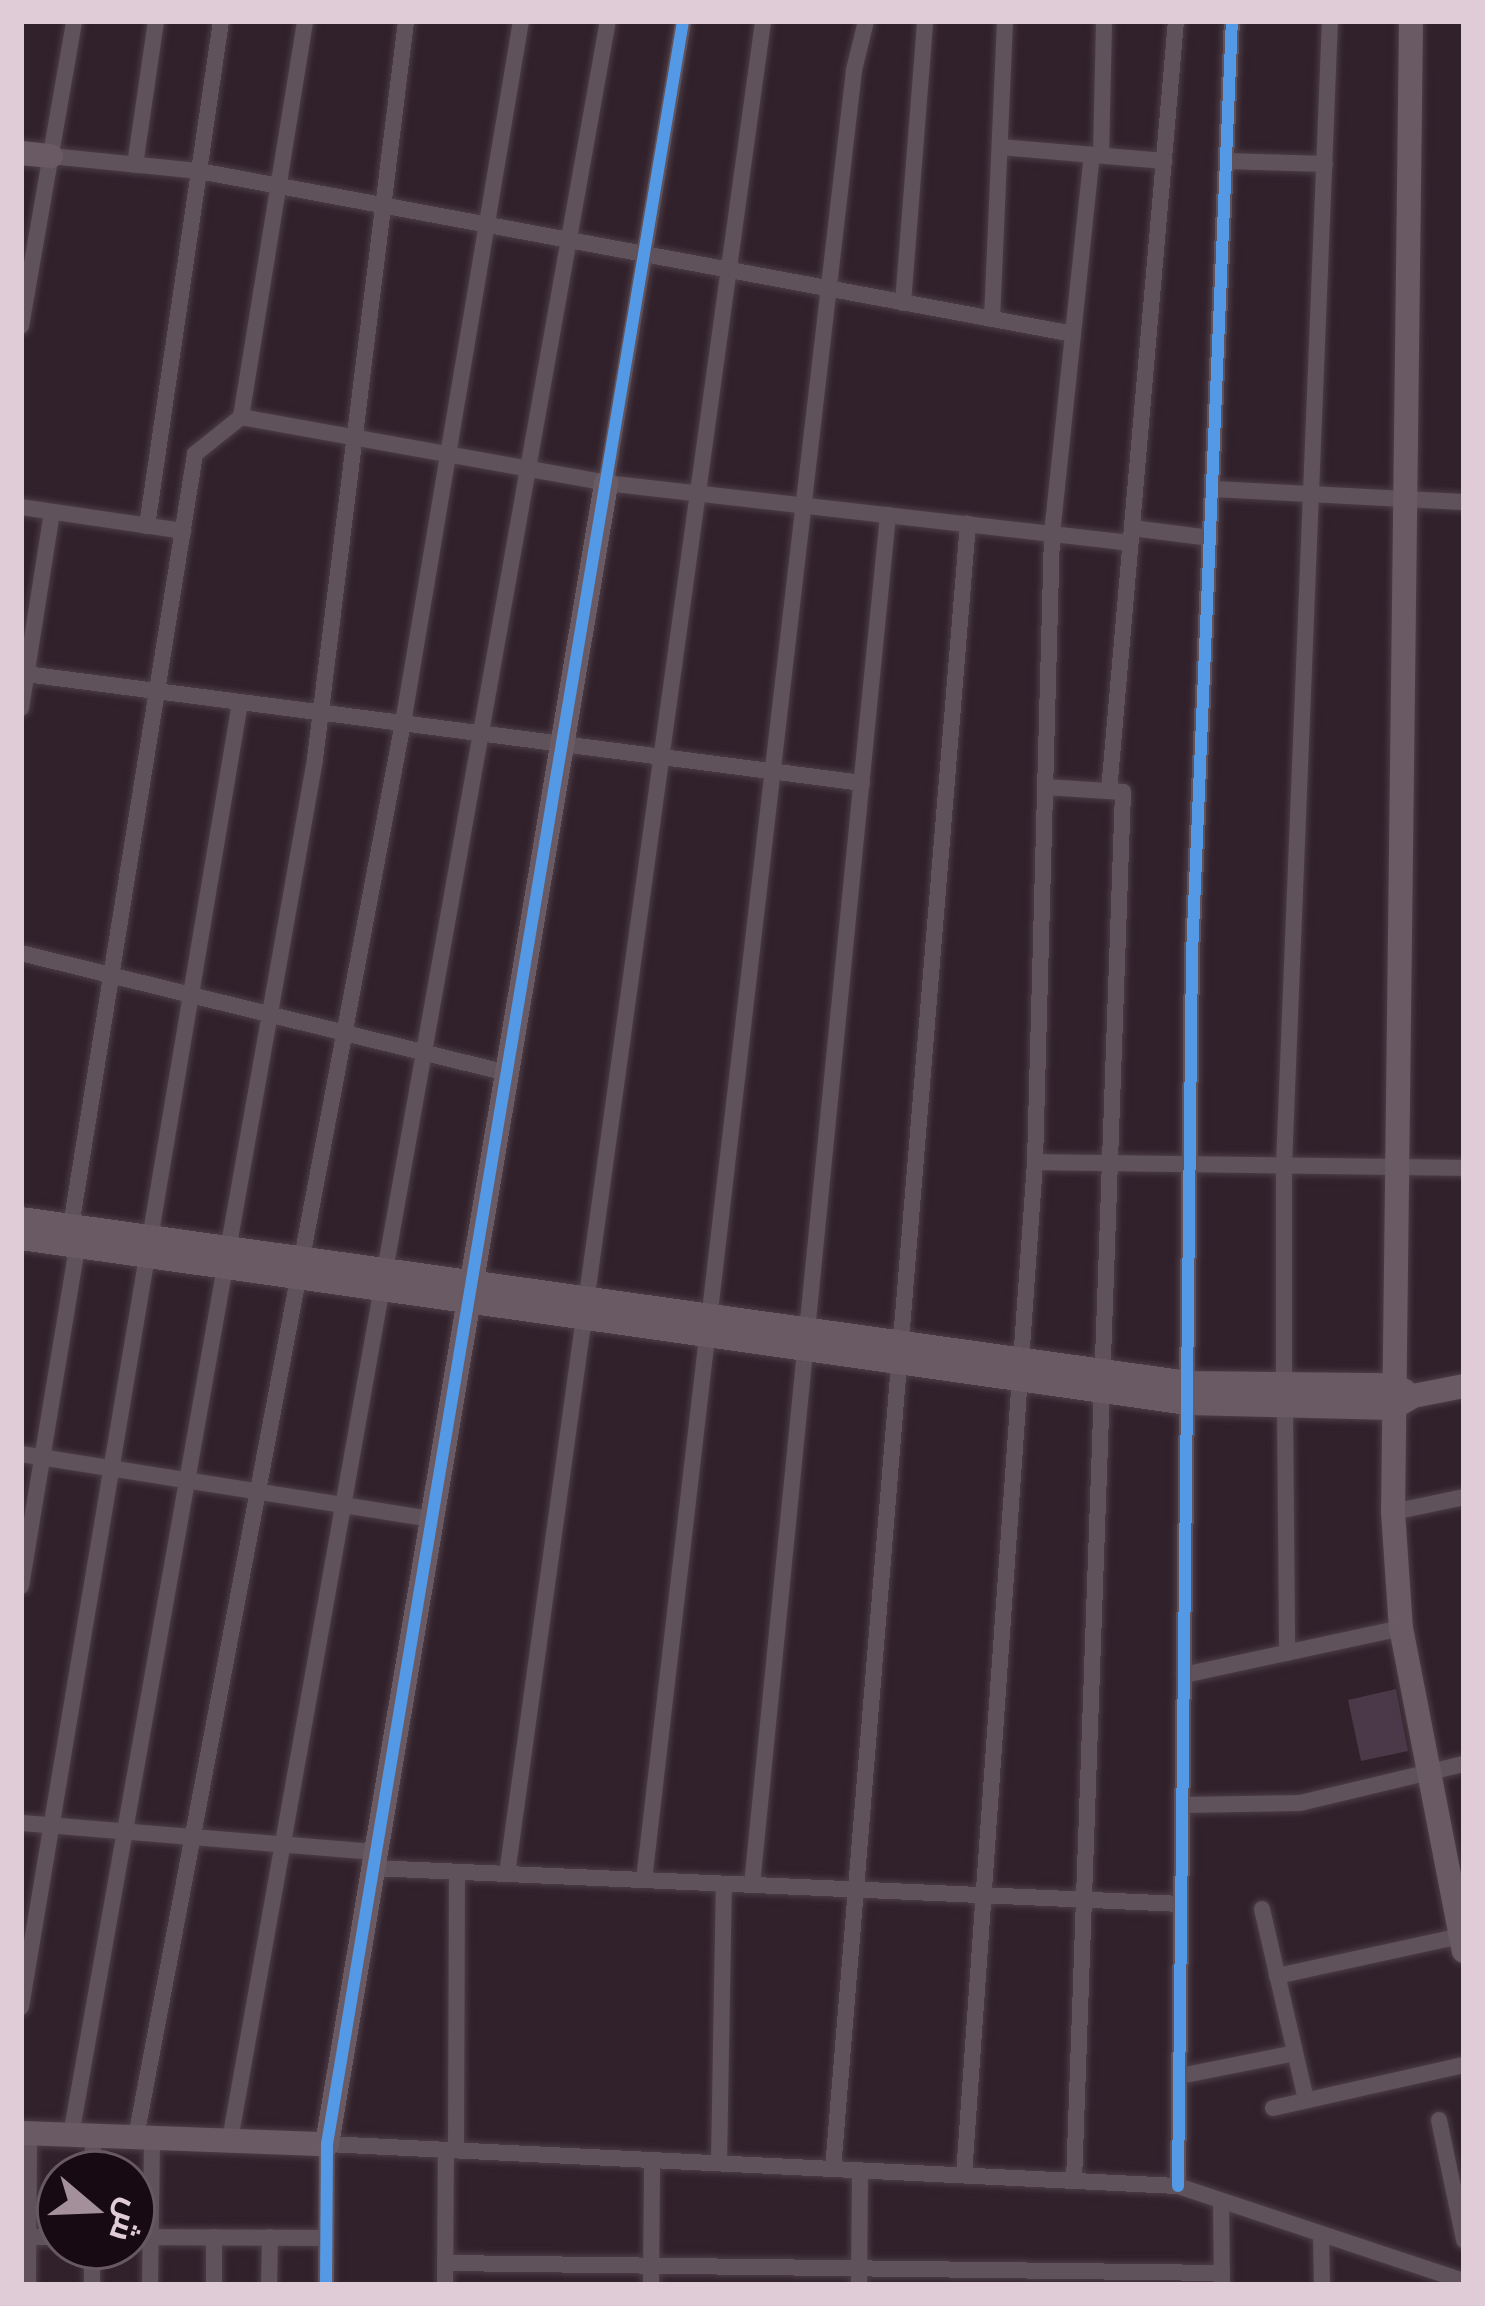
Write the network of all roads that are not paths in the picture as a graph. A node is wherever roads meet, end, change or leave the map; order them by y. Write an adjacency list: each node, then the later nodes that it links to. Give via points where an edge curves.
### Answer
1 (74, 21): 21 (street)
2 (156, 21): 24 (street)
3 (221, 21): 26 (street)
4 (305, 21): 27 (street)
5 (406, 21): 28 (street)
6 (520, 21): 29 (street)
7 (608, 21): 30 (street)
8 (683, 21): 31 (street)
9 (763, 21): 32 (street)
10 (866, 21): 33 (street)
11 (925, 21): 34 (street)
12 (1005, 21): 18 (street)
13 (1103, 21): 20 (street)
14 (1176, 21): 23 (street)
15 (1232, 21): 22 (street)
16 (1330, 21): 25 (street)
17 (1411, 21): 46 (street)
18 (1000, 147): 20 (street); 35 (street)
19 (21, 153): 21 (street)
20 (1096, 155): 23 (street); 37 (street)
21 (51, 156): 24 (street); 36 (street)
22 (1226, 160): 25 (street); 43 (street)
23 (1164, 161): 56 (street)
24 (134, 164): 26 (street)
25 (1325, 164): 45 (street)
26 (199, 171): 27 (street); 53 (street)
27 (278, 186): 28 (street); 38 (street)
28 (382, 206): 29 (street); 39 (street)
29 (486, 226): 30 (street); 40 (street)
30 (563, 241): 31 (street); 41 (street)
31 (644, 256): 32 (street); 42 (street)
32 (728, 271): 33 (street); 44 (street)
33 (828, 290): 34 (street); 48 (street)
34 (903, 303): 35 (street)
35 (992, 319): 37 (street)
36 (21, 326)
37 (1073, 334): 55 (street)
38 (242, 416): 39 (street); 54 (street, via 195,454)
39 (355, 437): 40 (street); 62 (street)
40 (448, 454): 41 (street); 63 (street)
41 (523, 468): 42 (street); 64 (street)
42 (606, 483): 44 (street); 65 (street)
43 (1212, 489): 45 (street); 57 (street)
44 (698, 493): 48 (street); 66 (street)
45 (1311, 495): 46 (street); 81 (street)
46 (1405, 500): 47 (street); 82 (street)
47 (1464, 502)
48 (803, 506): 51 (street); 67 (street)
49 (21, 507): 50 (street)
50 (52, 512): 53 (street); 58 (street)
51 (888, 515): 52 (street); 68 (street)
52 (968, 524): 55 (street); 95 (street)
53 (147, 526): 54 (street)
54 (183, 531): 59 (street)
55 (1052, 534): 56 (street); 69 (street)
56 (1131, 536): 57 (street); 70 (street)
57 (1210, 538): 80 (street)
58 (26, 674): 59 (street); 61 (street)
59 (157, 691): 60 (street); 72 (street)
60 (240, 702): 62 (street); 73 (street)
61 (21, 709)
62 (321, 712): 63 (street); 74 (street)
63 (403, 723): 64 (street); 75 (street)
64 (477, 733): 65 (street); 76 (street)
65 (562, 744): 66 (street); 77 (street)
66 (661, 757): 67 (street); 92 (street)
67 (773, 771): 68 (street); 93 (street)
68 (862, 783): 94 (street)
69 (1045, 787): 70 (street); 78 (street)
70 (1109, 791): 79 (street, via 1123,792)
71 (21, 953): 72 (street)
72 (112, 975): 73 (street); 86 (street)
73 (190, 995): 74 (street); 87 (street)
74 (270, 1014): 75 (street); 88 (street)
75 (345, 1033): 76 (street); 89 (street)
76 (421, 1052): 77 (street); 90 (street)
77 (507, 1073): 91 (street)
78 (1035, 1162): 79 (street); 96 (street)
79 (1110, 1163): 80 (street); 97 (street)
80 (1190, 1164): 81 (street); 99 (street)
81 (1284, 1166): 82 (street); 100 (street)
82 (1401, 1167): 83 (street); 101 (street)
83 (1464, 1168)
84 (21, 1219): 86 (street)
85 (21, 1238): 86 (street)
86 (72, 1239): 87 (street); 103 (street)
87 (148, 1247): 88 (street); 104 (street)
88 (226, 1258): 89 (street); 105 (street)
89 (300, 1268): 90 (street); 106 (street)
90 (381, 1279): 91 (street); 108 (street)
91 (470, 1292): 92 (street); 110 (street)
92 (585, 1308): 93 (street); 125 (street)
93 (708, 1325): 94 (street); 126 (street)
94 (806, 1339): 95 (street); 128 (street)
95 (900, 1352): 96 (street); 129 (street)
96 (1021, 1369): 97 (street); 130 (street)
97 (1102, 1381): 99 (street); 131 (street)
98 (1464, 1386): 101 (street)
99 (1188, 1392): 100 (street); 114 (street)
100 (1284, 1396): 101 (street); 113 (street)
101 (1400, 1396): 109 (street)
102 (21, 1454): 103 (street)
103 (42, 1458): 104 (street); 111 (street)
104 (111, 1468): 105 (street); 119 (street)
105 (187, 1480): 106 (street); 120 (street)
106 (258, 1492): 108 (street); 121 (street)
107 (1464, 1497): 109 (street)
108 (341, 1505): 110 (street); 122 (street)
109 (1393, 1513): 112 (street)
110 (432, 1520): 123 (street)
111 (21, 1586)
112 (1401, 1628): 113 (street); 116 (street)
113 (1287, 1653): 114 (street)
114 (1184, 1675): 117 (street)
115 (1464, 1764): 116 (street)
116 (1425, 1773): 117 (street, via 1300,1803); 132 (street)
117 (1183, 1805): 133 (street)
118 (21, 1823): 119 (street)
119 (51, 1825): 120 (street); 137 (street)
120 (125, 1831): 121 (street); 145 (street)
121 (193, 1837): 122 (street); 146 (street)
122 (282, 1844): 123 (street); 147 (street)
123 (375, 1860): 124 (street); 148 (street)
124 (457, 1872): 125 (street); 151 (street)
125 (507, 1874): 126 (street)
126 (644, 1880): 127 (street)
127 (724, 1884): 128 (street); 153 (street)
128 (752, 1885): 129 (street)
129 (856, 1890): 130 (street); 154 (street)
130 (984, 1895): 131 (street); 156 (street)
131 (1083, 1900): 133 (street); 157 (street)
132 (1459, 1901): 135 (street)
133 (1181, 1904): 140 (street)
134 (1262, 1909): 136 (street)
135 (1462, 1943): 136 (street)
136 (1277, 1976): 138 (street)
137 (21, 2007)
138 (1295, 2053): 140 (street); 141 (street)
139 (1464, 2065): 141 (street)
140 (1180, 2076): 158 (street)
141 (1306, 2100): 142 (street)
142 (1273, 2108)
143 (1439, 2120): 166 (street)
144 (25, 2133): 145 (street); 161 (street)
145 (82, 2135): 146 (street); 149 (street)
146 (144, 2138): 147 (street); 150 (street)
147 (230, 2140): 148 (street)
148 (327, 2144): 151 (street); 165 (street)
149 (86, 2150)
150 (144, 2150)
151 (451, 2150): 152 (street); 167 (street)
152 (652, 2160): 153 (street); 168 (street)
153 (719, 2163): 154 (street)
154 (832, 2169): 155 (street)
155 (860, 2170): 156 (street); 169 (street)
156 (964, 2175): 157 (street)
157 (1073, 2181): 158 (street)
158 (1178, 2186): 159 (street)
159 (1221, 2203): 160 (street); 171 (street)
160 (1322, 2236): 170 (street); 179 (street)
161 (25, 2237): 173 (street)
162 (156, 2237): 163 (street)
163 (214, 2237): 164 (street); 174 (street)
164 (269, 2237): 165 (street); 175 (street)
165 (326, 2238): 176 (street)
166 (1464, 2240)
167 (445, 2263): 168 (street); 177 (street)
168 (651, 2266): 169 (street); 178 (street)
169 (859, 2277): 171 (street)
170 (1429, 2278): 172 (street)
171 (1222, 2279)
172 (1464, 2282)
173 (28, 2285)
174 (214, 2285)
175 (269, 2285)
176 (326, 2285)
177 (445, 2285)
178 (651, 2285)
179 (1322, 2285)

